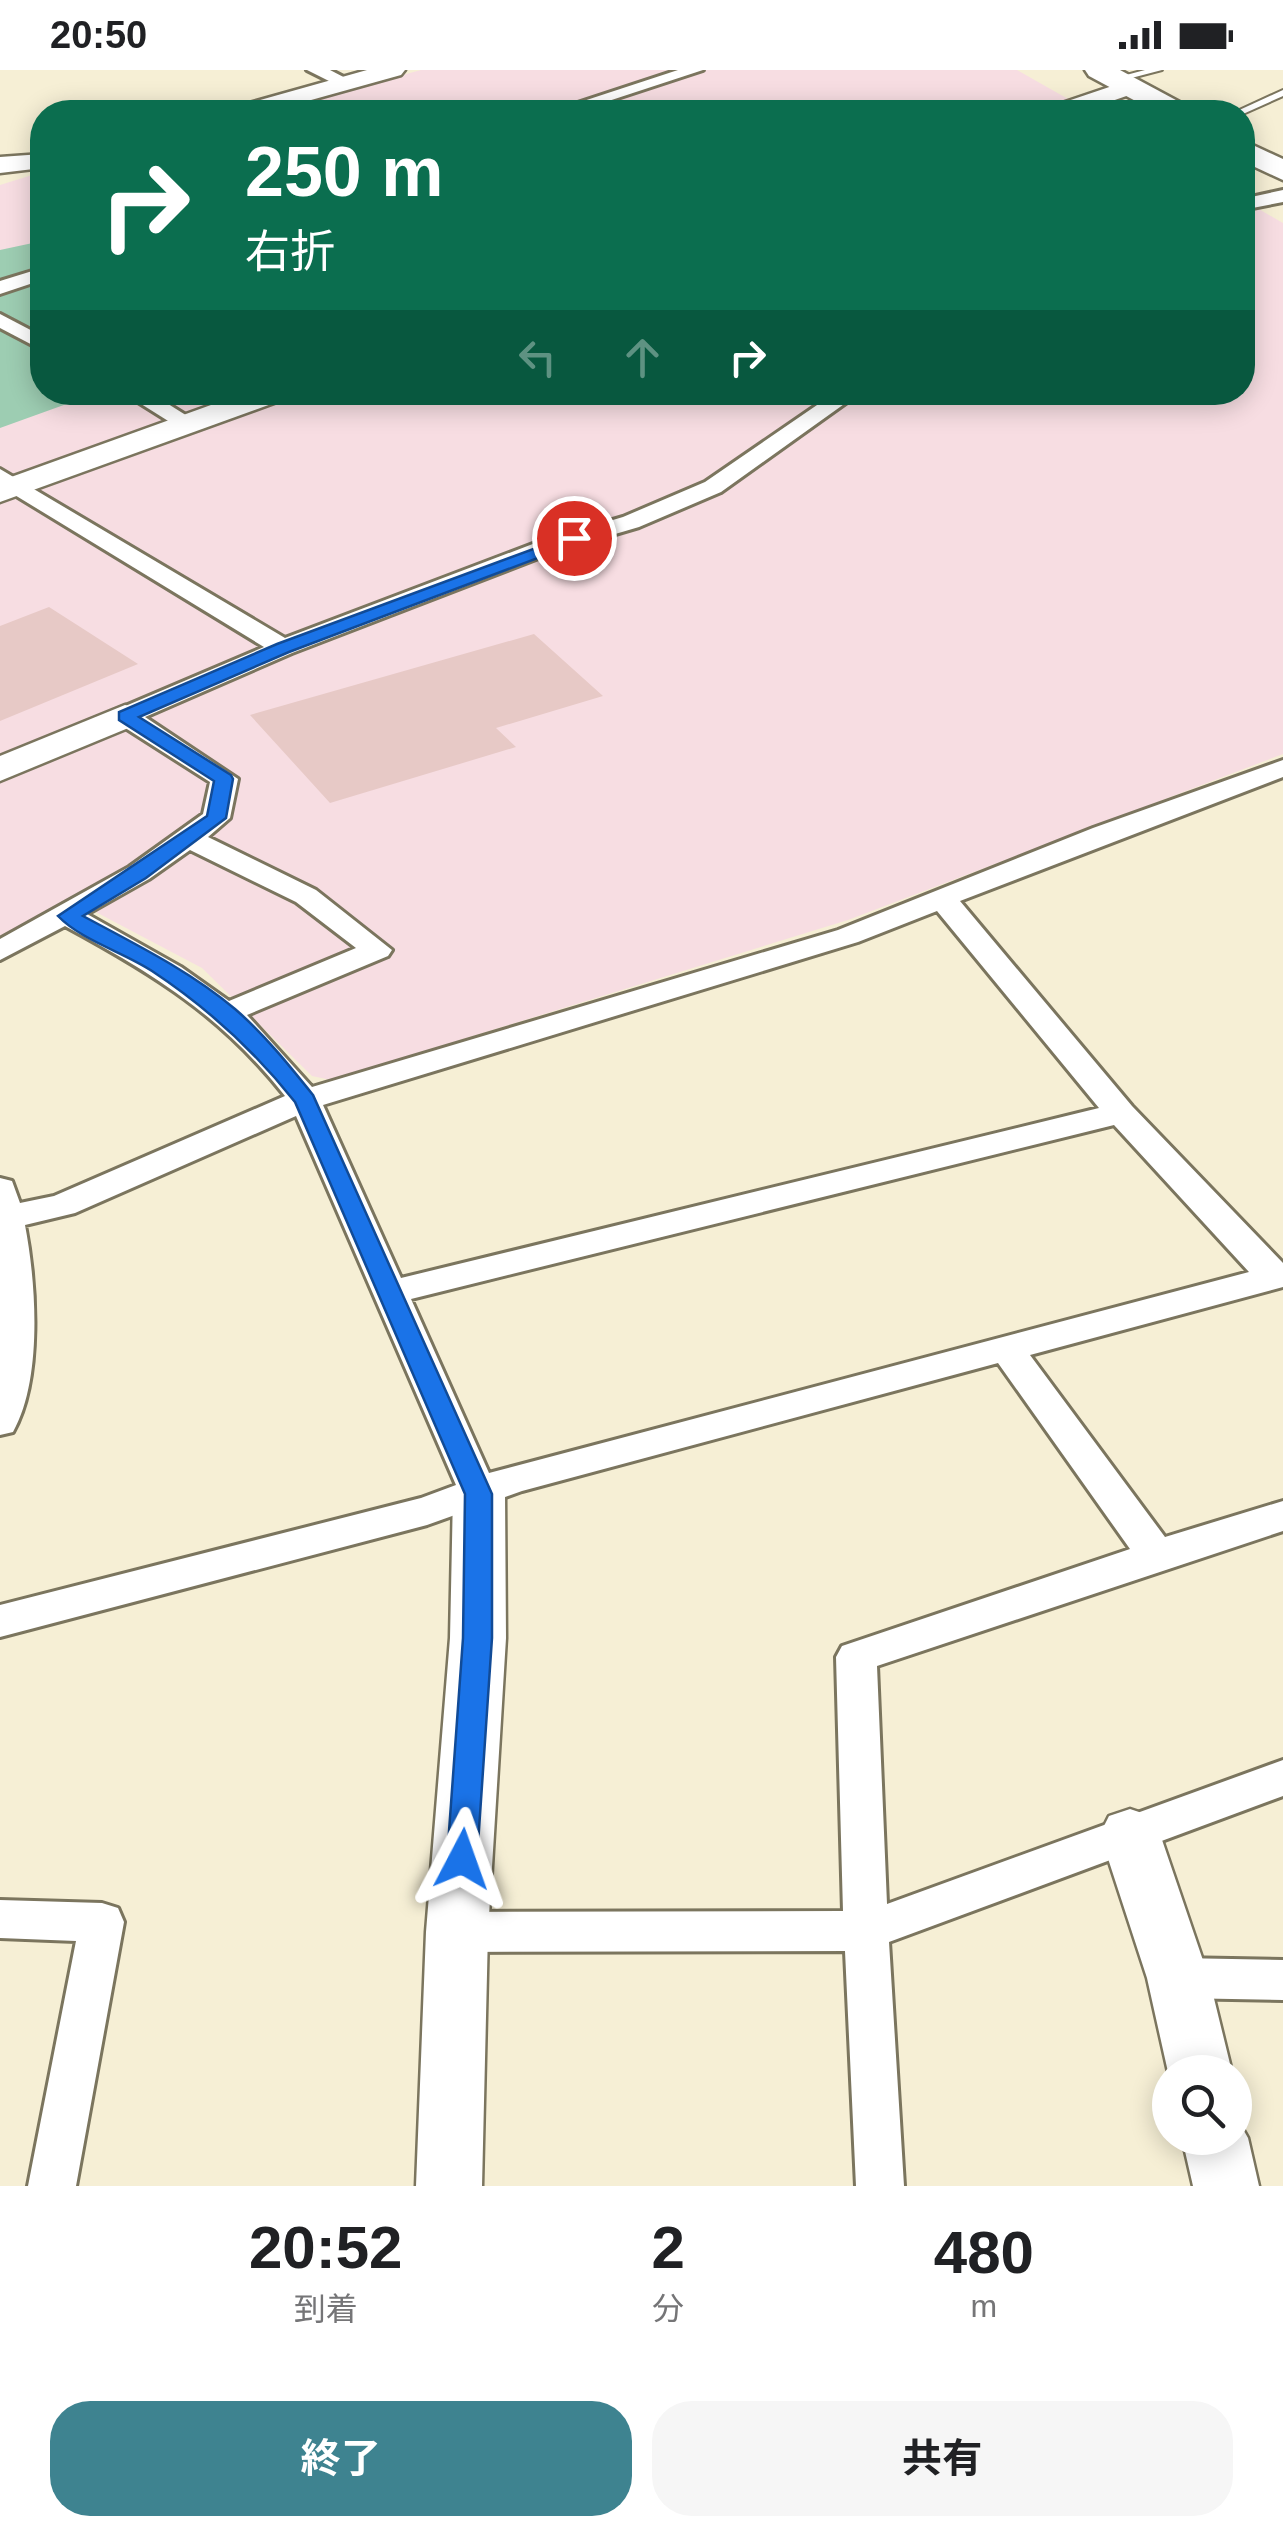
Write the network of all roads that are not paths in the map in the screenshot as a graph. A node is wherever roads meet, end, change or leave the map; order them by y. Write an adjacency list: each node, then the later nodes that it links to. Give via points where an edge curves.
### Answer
1 (316, 70): 6 (street)
2 (393, 70): 6 (street)
3 (695, 70): 9 (street)
4 (1158, 70): 5 (lane)
5 (1115, 79): 10 (street); 11 (highway)
6 (346, 83): 8 (street)
7 (1283, 94): 12 (lane)
8 (286, 100)
9 (598, 100)
10 (1079, 100)
11 (1154, 100)
12 (1255, 106)
13 (30, 162): 14 (street)
14 (0, 165)
15 (1283, 196): 16 (street)
16 (1255, 202)
17 (30, 278): 18 (street)
18 (0, 288)
19 (0, 320): 20 (street)
20 (30, 337)
21 (156, 405): 24 (street)
22 (242, 405): 24 (street)
23 (832, 405): 26 (street, via 714,488)
24 (190, 424): 25 (street)
25 (5, 485): 26 (street)
26 (283, 648): 27 (street)
27 (125, 716): 29 (street); 30 (street, via 224,779 216,818)
28 (1283, 768): 31 (street)
29 (0, 770)
30 (188, 838): 32 (street); 34 (street, via 306,896 378,950)
31 (942, 898): 35 (street, via 848,936); 36 (street)
32 (68, 916): 33 (street); 34 (street)
33 (0, 953)
34 (226, 1013): 35 (street)
35 (305, 1100): 37 (street, via 63,1205); 39 (street)
36 (1121, 1114): 38 (street); 39 (street)
37 (3, 1208): 40 (street)
38 (1278, 1276): 41 (street)
39 (391, 1292): 43 (street)
40 (8, 1327): 42 (street, via 10,1389)
41 (1004, 1348): 43 (street); 45 (street)
42 (0, 1422)
43 (478, 1494): 46 (street); 51 (street, via 478,1638)
44 (1283, 1516): 45 (street)
45 (1156, 1554): 50 (street, via 856,1657)
46 (0, 1621)
47 (1283, 1778): 48 (street)
48 (1130, 1834): 50 (street); 52 (street)
49 (0, 1919): 56 (street, via 102,1922)
50 (866, 1931): 51 (street); 58 (street)
51 (457, 1932): 57 (street)
52 (1178, 1978): 53 (street); 54 (street)
53 (1283, 1980)
54 (1196, 2055)
55 (1219, 2155): 59 (street)
56 (52, 2186)
57 (448, 2186)
58 (880, 2186)
59 (1226, 2186)

